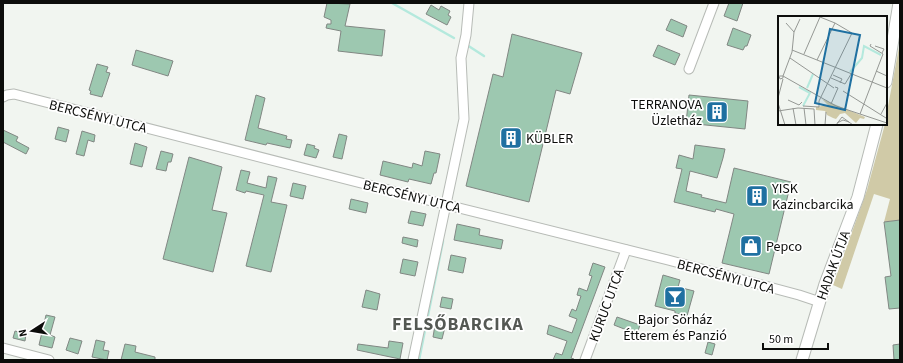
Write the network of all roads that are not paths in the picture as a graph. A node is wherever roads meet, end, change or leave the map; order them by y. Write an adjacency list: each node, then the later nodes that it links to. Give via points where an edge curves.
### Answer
1 (469, 3): 8 (street, via 461,58 464,119)
2 (714, 3): 4 (street)
3 (899, 3): 5 (main road)
4 (689, 69)
5 (887, 76)
6 (4, 96): 8 (street, BERCSÉNYI UTCA, via 14,94)
7 (877, 125): 10 (main road, HADAK ÚTJA, via 858,196)
8 (447, 205): 9 (street, BERCSÉNYI UTCA); 13 (street)
9 (626, 250): 10 (street, BERCSÉNYI UTCA); 14 (street, KURUC UTCA)
10 (820, 302): 15 (main road, HADAK ÚTJA)
11 (3, 348): 12 (street)
12 (49, 360)
13 (413, 360)
14 (586, 360)
15 (802, 360)

